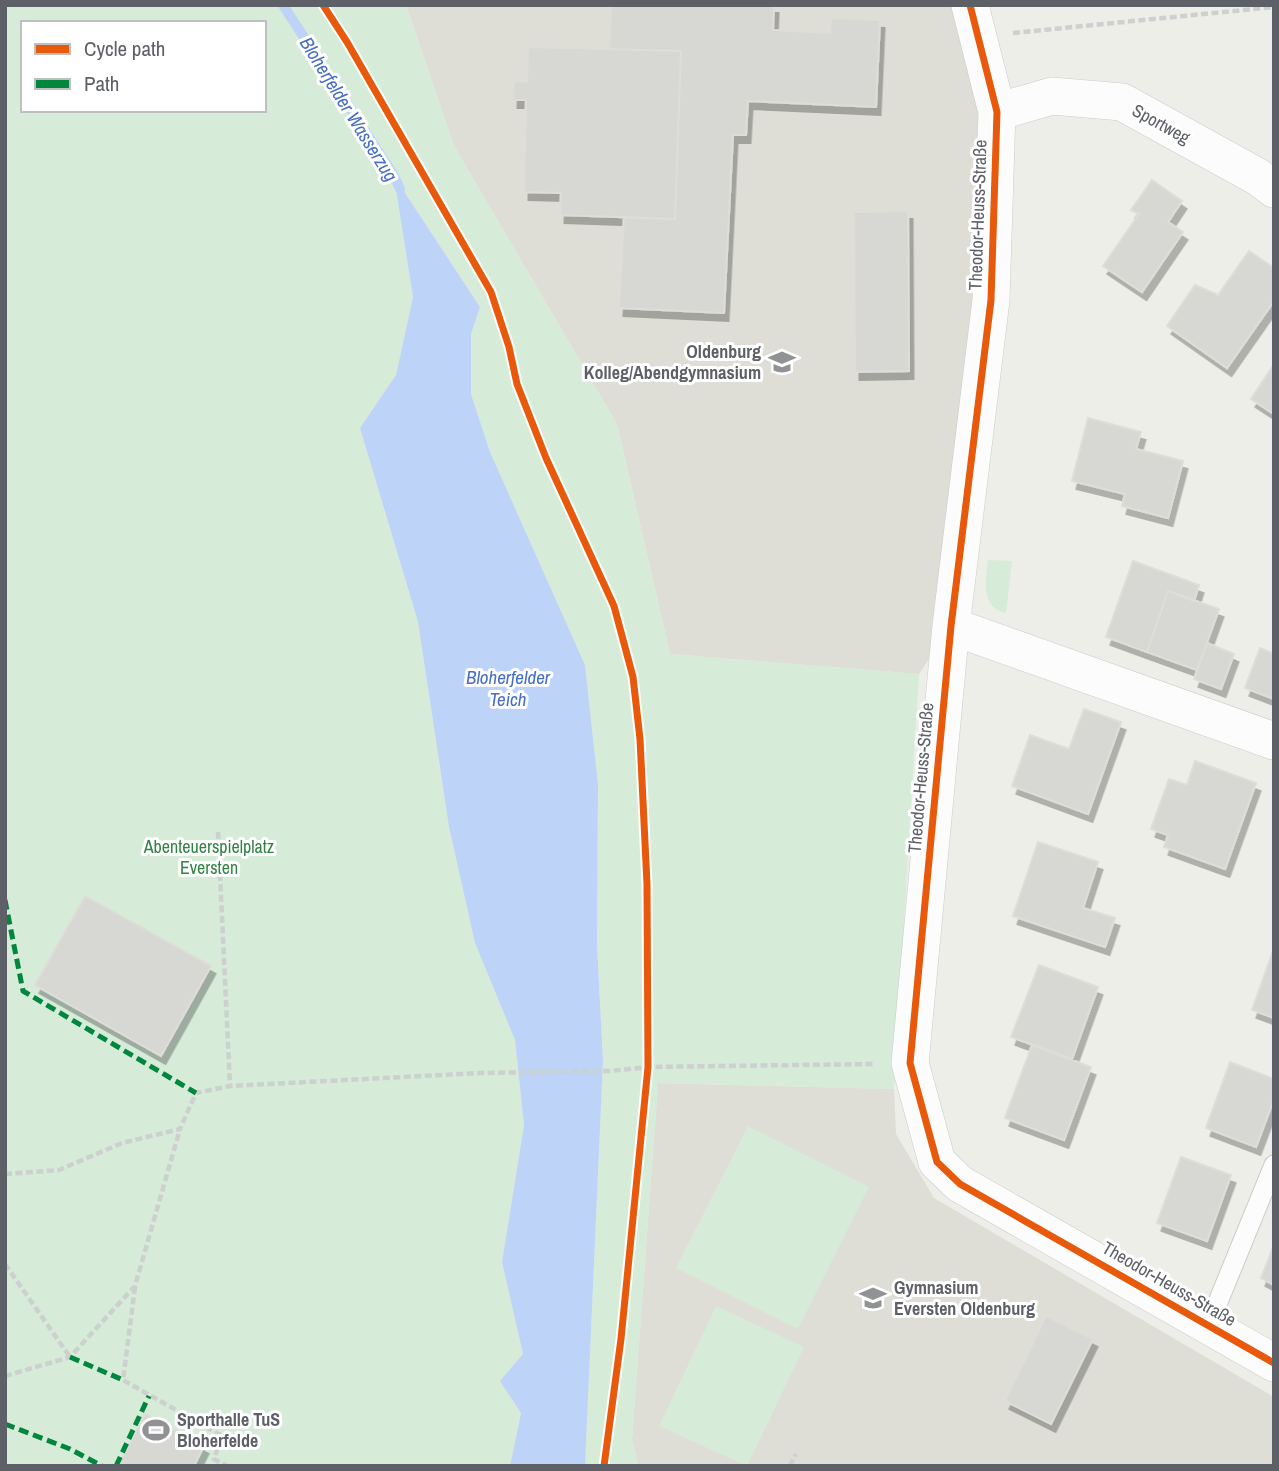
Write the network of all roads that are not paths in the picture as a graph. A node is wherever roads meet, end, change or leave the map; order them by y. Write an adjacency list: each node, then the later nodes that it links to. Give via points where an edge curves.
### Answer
1 (974, 21): 2 (street, Theodor-Heuss-Straße)
2 (997, 112): 3 (street, Sportweg, via 1052,96 1122,102); 4 (street, Theodor-Heuss-Straße, via 991,300)
3 (1268, 175)
4 (951, 626): 5 (street); 7 (street, Theodor-Heuss-Straße, via 910,1063 937,1162 960,1184)
5 (1274, 741)
6 (1274, 1165): 7 (lane, Theodor-Heuss-Straße)
7 (1209, 1324): 8 (street, Theodor-Heuss-Straße)
8 (1274, 1363)

